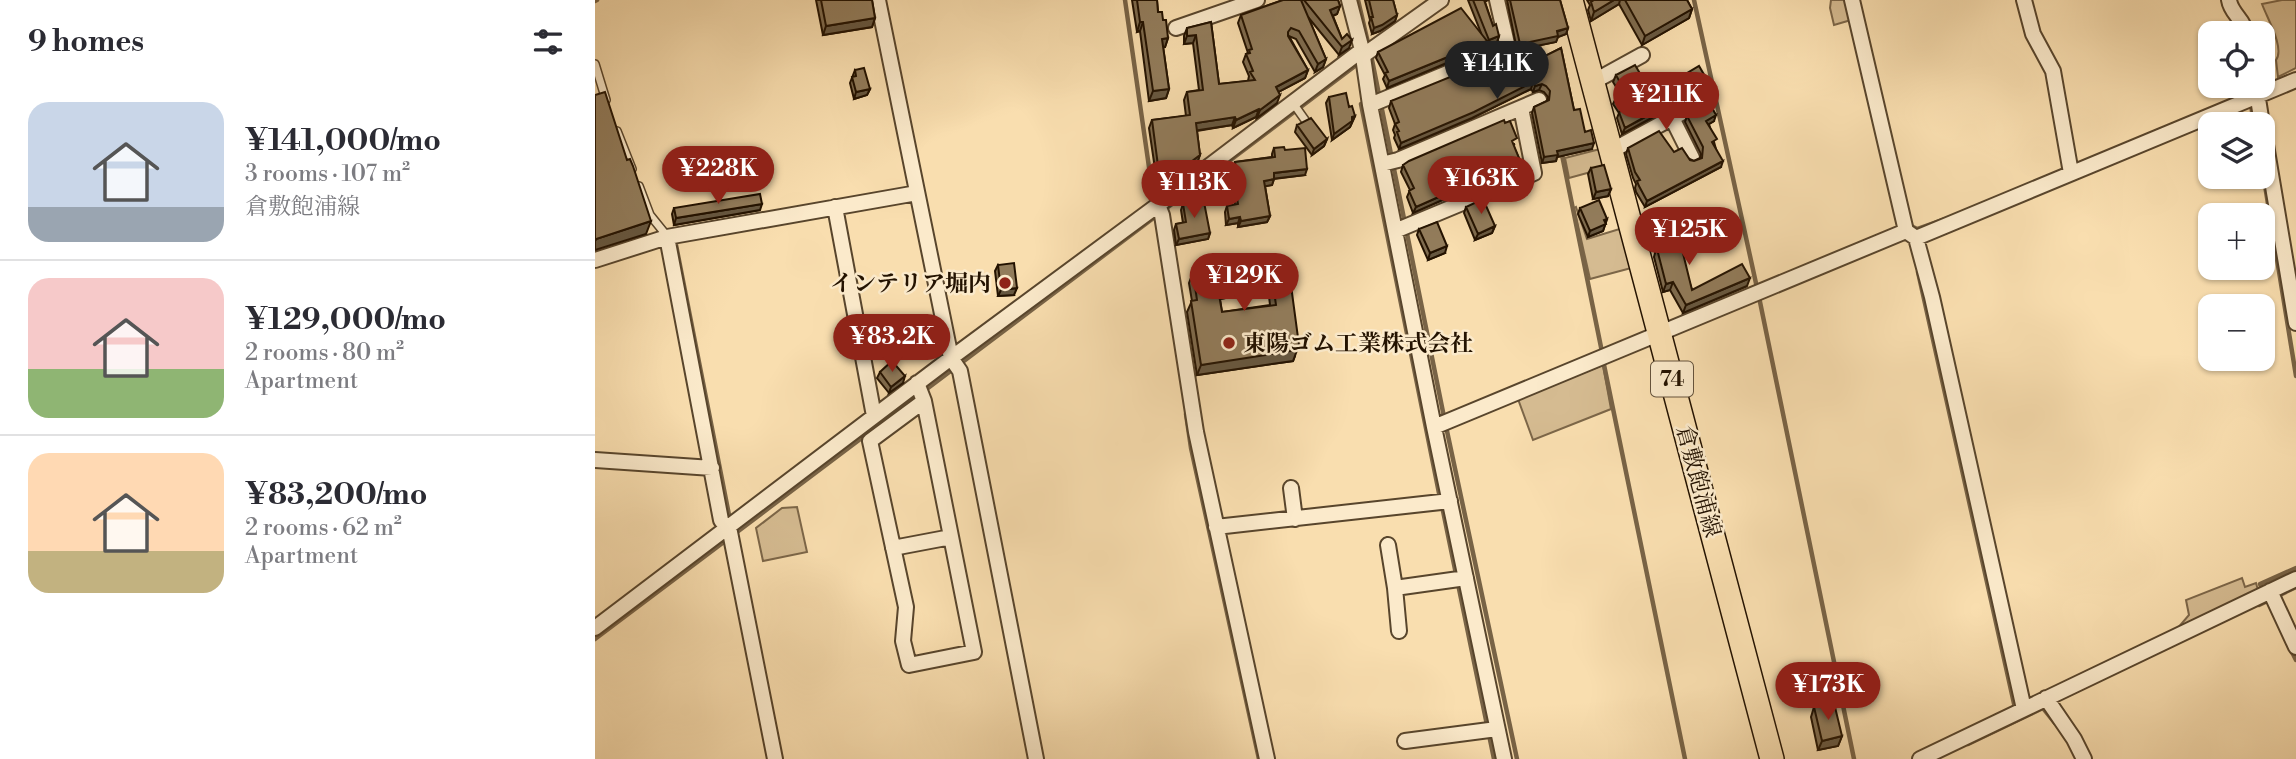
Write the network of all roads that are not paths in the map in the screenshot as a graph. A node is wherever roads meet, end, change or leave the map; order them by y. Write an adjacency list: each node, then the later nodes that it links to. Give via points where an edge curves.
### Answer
1 (878, 0): 29 (street)
2 (1257, 0): 9 (street)
3 (1349, 0): 10 (street)
4 (1441, 0): 10 (street)
5 (1497, 0): 18 (street, via 1507,48)
6 (1852, 0): 33 (street)
7 (2024, 0): 27 (street, via 2033,34 2053,71)
8 (1573, 1): 14 (main road, 倉敷飽浦線 / 74)
9 (1176, 28)
10 (1366, 52): 18 (street); 31 (street, via 1313,81 1298,111)
11 (1642, 55): 14 (street)
12 (595, 64): 21 (lane)
13 (2296, 80): 15 (street)
14 (1593, 82): 24 (main road, 倉敷飽浦線 / 74)
15 (2275, 88)
16 (2248, 98): 27 (street)
17 (1539, 100): 20 (street)
18 (1377, 103): 26 (street)
19 (1695, 106): 22 (street)
20 (1521, 108): 26 (street); 32 (street, via 1534,173)
21 (611, 114)
22 (1672, 118): 24 (street); 25 (street)
23 (615, 127): 34 (lane, via 650,215)
24 (1611, 151): 37 (main road, 倉敷飽浦線 / 74)
25 (1692, 158)
26 (1390, 162): 32 (street)
27 (2071, 169): 33 (street)
28 (2274, 189): 36 (street)
29 (916, 193): 30 (street); 38 (street)
30 (835, 207): 34 (street); 40 (street)
31 (1156, 210): 38 (street); 47 (street)
32 (1402, 228): 41 (street)
33 (1911, 234): 37 (street); 60 (street, via 1932,297)
34 (667, 237): 35 (street); 43 (street)
35 (595, 260)
36 (2296, 319)
37 (1660, 332): 41 (street); 68 (main road, 倉敷飽浦線 / 74)
38 (955, 364): 39 (street); 65 (street)
39 (921, 393): 40 (street); 49 (street); 51 (street, via 870,441)
40 (874, 416): 48 (street)
41 (1441, 424): 45 (street)
42 (595, 460): 43 (street)
43 (712, 468): 48 (street, via 721,520)
44 (1291, 488): 46 (street)
45 (1444, 501): 46 (street); 52 (street)
46 (1295, 519): 47 (street)
47 (1216, 527): 66 (street)
48 (730, 534): 56 (street); 64 (street)
49 (951, 537): 51 (street); 51 (street, via 974,652 909,665 903,641 906,607)
50 (1388, 545): 54 (street)
51 (894, 548)
52 (1460, 579): 54 (street); 61 (street)
53 (2296, 579): 55 (street)
54 (1395, 588): 57 (street)
55 (2269, 595): 58 (street); 59 (street)
56 (595, 628)
57 (1399, 631)
58 (2296, 647)
59 (2049, 702): 60 (street); 70 (street)
60 (2024, 709): 63 (street)
61 (1492, 730): 62 (street); 67 (street)
62 (1405, 741)
63 (1939, 755): 69 (street)
64 (775, 759)
65 (1036, 759)
66 (1267, 759)
67 (1504, 759)
68 (1772, 759)
69 (1920, 759)
70 (2084, 759)

